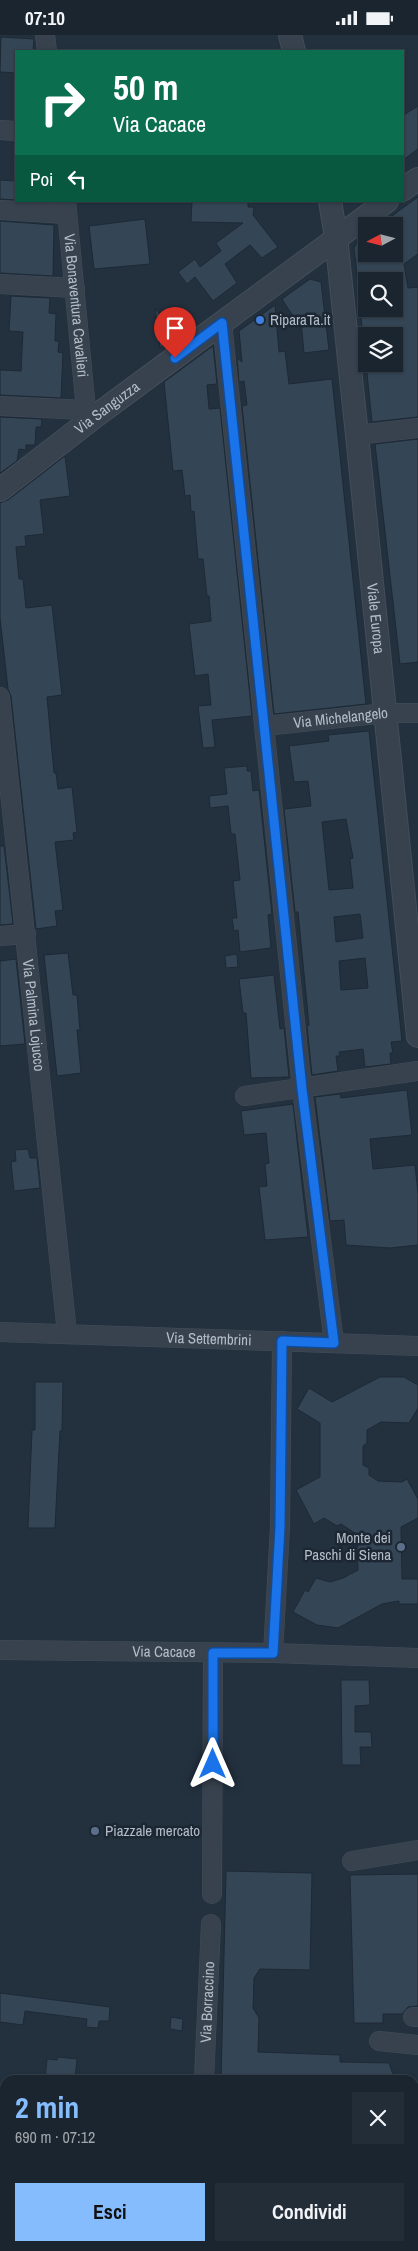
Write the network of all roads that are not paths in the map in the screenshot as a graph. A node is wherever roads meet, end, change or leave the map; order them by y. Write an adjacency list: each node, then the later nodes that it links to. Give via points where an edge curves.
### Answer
1 (45, 35): 3 (street)
2 (290, 35): 4 (street)
3 (47, 50)
4 (294, 50)
5 (0, 130): 6 (street)
6 (15, 131)
7 (418, 179): 8 (street)
8 (404, 189)
9 (330, 202): 13 (street, Viale Europa)
10 (386, 202): 13 (street, Via Sanguzza)
11 (66, 207): 12 (street); 15 (street, Via Bonaventura Cavalieri)
12 (0, 210)
13 (336, 237): 16 (street, Via Sanguzza); 20 (street, Viale Europa)
14 (0, 284): 15 (street)
15 (75, 288): 18 (street, Via Bonaventura Cavalieri)
16 (222, 323): 18 (street, Via Sanguzza); 25 (street)
17 (0, 406): 18 (street)
18 (91, 413): 21 (street, Via Sanguzza)
19 (418, 428): 20 (street)
20 (357, 435): 23 (street, Viale Europa)
21 (0, 490)
22 (0, 697): 26 (street, Via Palmina Lojucco)
23 (386, 713): 24 (street, Via Michelangelo); 25 (street, Via Michelangelo); 28 (street, Viale Europa)
24 (418, 713)
25 (265, 726): 31 (street)
26 (26, 933): 27 (street); 34 (street, Via Palmina Lojucco)
27 (0, 936)
28 (416, 984): 29 (street, Viale Europa)
29 (418, 1036)
30 (418, 1071): 31 (street)
31 (302, 1089): 32 (street); 36 (street)
32 (245, 1096)
33 (0, 1332): 34 (street, Via Settembrini)
34 (67, 1333): 35 (street, Via Settembrini)
35 (282, 1341): 36 (street, Via Settembrini); 40 (street, via 280,1527)
36 (334, 1343): 37 (street, Via Settembrini)
37 (418, 1345)
38 (0, 1650): 39 (street, Via Cacace)
39 (213, 1653): 40 (street, Via Cacace); 44 (street)
40 (273, 1653): 41 (street, Via Cacace)
41 (418, 1658)
42 (418, 1850): 43 (street)
43 (352, 1861)
44 (212, 1894)
45 (211, 1924): 48 (street, Via Borraccino)
46 (379, 2041): 47 (street)
47 (418, 2045)
48 (204, 2075)

